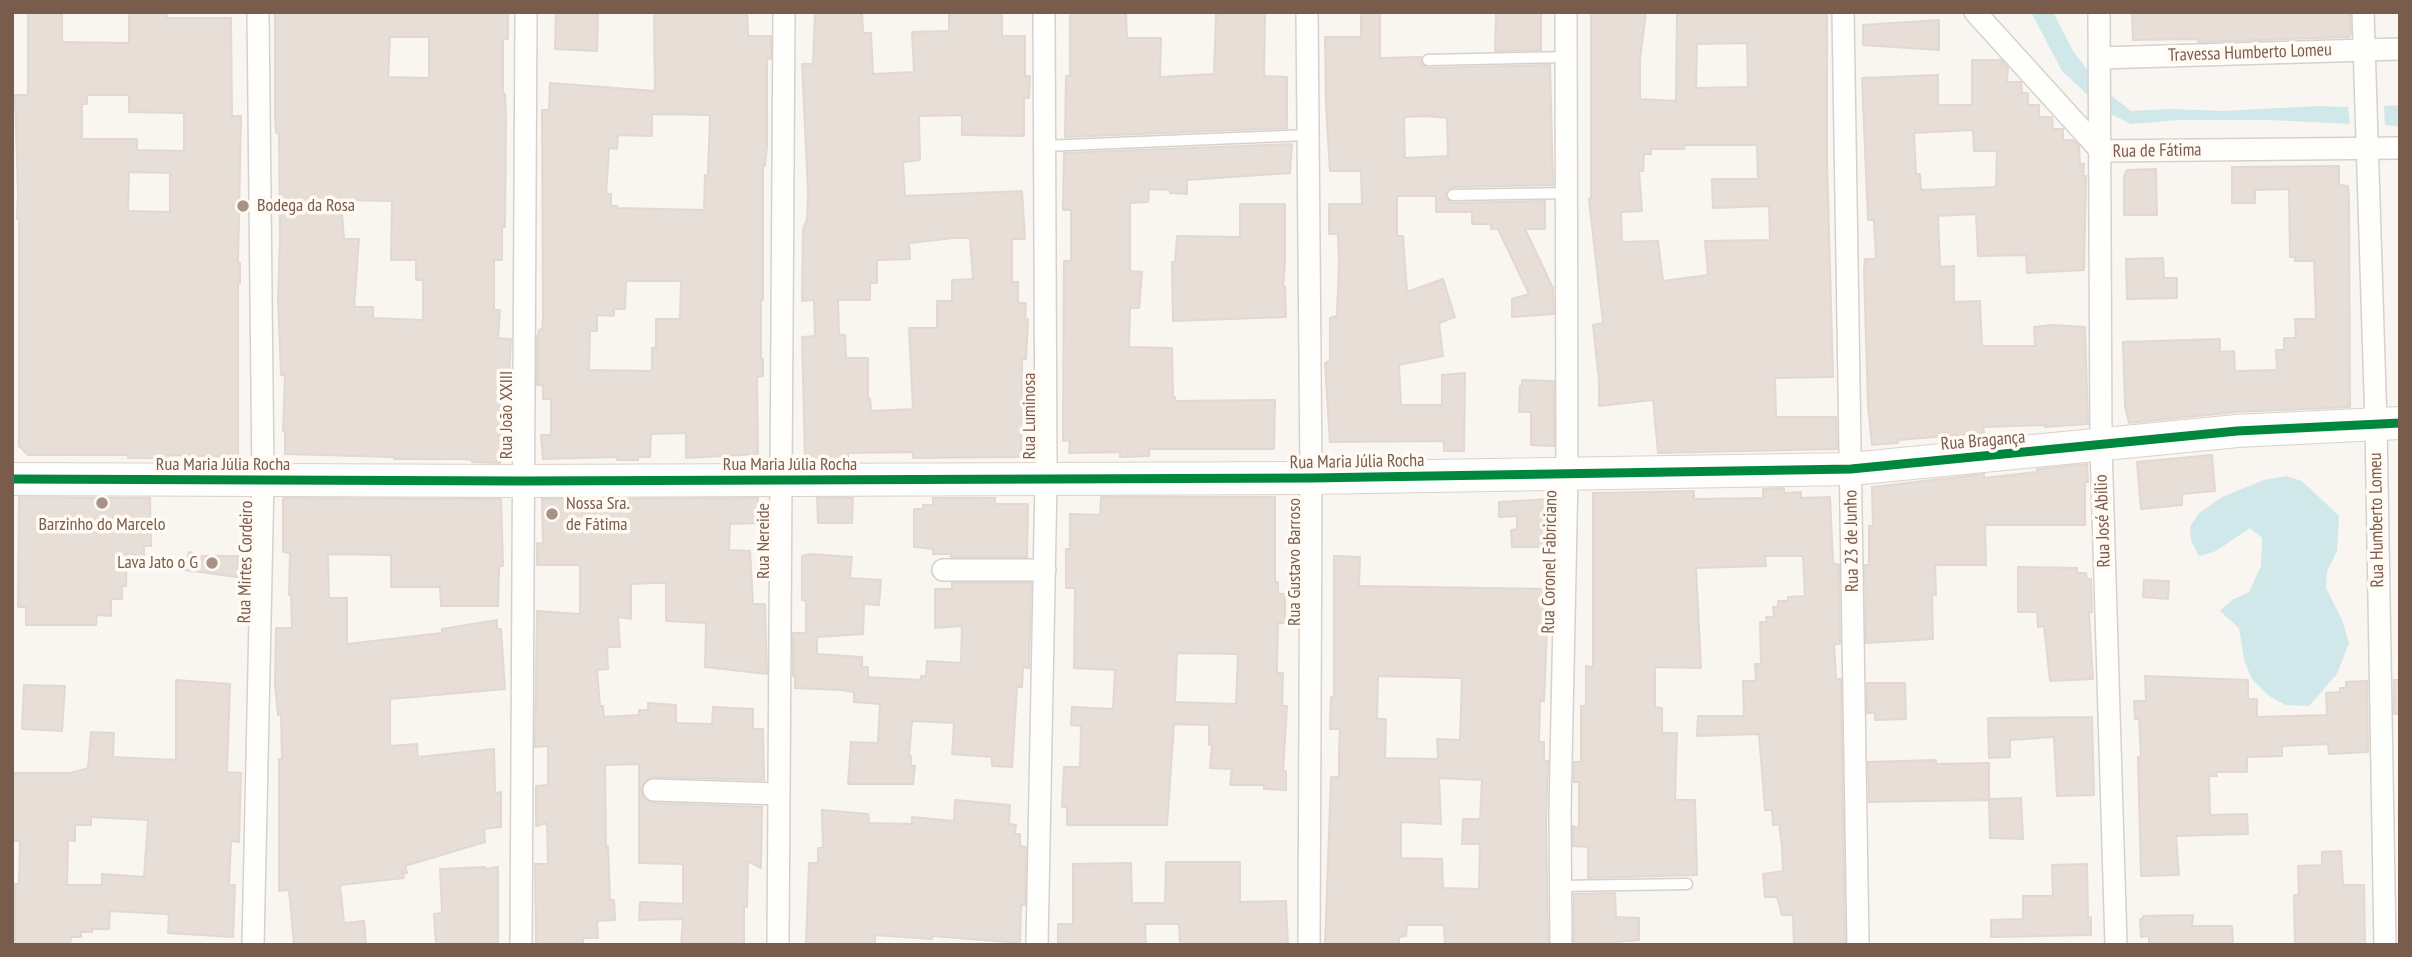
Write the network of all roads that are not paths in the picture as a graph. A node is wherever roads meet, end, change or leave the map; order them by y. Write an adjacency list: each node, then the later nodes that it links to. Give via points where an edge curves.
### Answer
1 (258, 12): 30 (street, Rua Mirtes Cordeiro)
2 (526, 12): 31 (street, Rua João XXIII)
3 (784, 12): 32 (street, Rua Nereide)
4 (1044, 12): 17 (street, Rua Luminosa)
5 (1307, 12): 16 (street, Rua Gustavo Barroso)
6 (1566, 12): 13 (street, Rua Coronel Fabriciano)
7 (1843, 12): 25 (street, Rua 23 de Junho)
8 (1975, 12): 20 (street, Rua de Fátima)
9 (2099, 12): 14 (street, Rua José Abílio)
10 (2362, 12): 11 (street, Rua Humberto Lomeu)
11 (2363, 49): 12 (street, Travessa Humberto Lomeu); 14 (street, Travessa Humberto Lomeu); 18 (street, Rua Humberto Lomeu)
12 (2400, 49)
13 (1566, 57): 15 (lane); 21 (street, Rua Coronel Fabriciano)
14 (2100, 58): 20 (street, Rua José Abílio)
15 (1428, 60)
16 (1308, 135): 17 (lane); 27 (street, Rua Gustavo Barroso)
17 (1044, 146): 28 (street, Rua Luminosa)
18 (2366, 148): 19 (street, Rua de Fátima); 20 (street, Rua de Fátima); 23 (street, Rua Humberto Lomeu)
19 (2400, 148)
20 (2101, 151): 24 (street, Rua José Abílio)
21 (1567, 193): 22 (lane); 26 (street, Rua Coronel Fabriciano)
22 (1453, 195)
23 (2388, 424): 24 (street, Rua Bragança, via 2237,431); 47 (street, Rua Humberto Lomeu)
24 (2101, 446): 25 (street, Rua Bragança); 46 (street, Rua José Abílio)
25 (1851, 469): 26 (street, Rua Bragança); 45 (street, Rua 23 de Junho)
26 (1567, 474): 27 (street, Rua Maria Júlia Rocha); 38 (street, Rua Coronel Fabriciano)
27 (1311, 478): 28 (street, Rua Maria Júlia Rocha); 43 (street, Rua Gustavo Barroso)
28 (1046, 479): 32 (street, Rua Maria Júlia Rocha); 34 (street, Rua Luminosa)
29 (12, 480): 30 (street, Rua Maria Júlia Rocha)
30 (263, 481): 31 (street, Rua Maria Júlia Rocha); 39 (street, Rua Mirtes Cordeiro)
31 (522, 481): 32 (street, Rua Maria Júlia Rocha); 40 (street, Rua João XXIII)
32 (781, 481): 36 (street, Rua Nereide)
33 (943, 570): 34 (street)
34 (1045, 570): 42 (street, Rua Luminosa)
35 (654, 790): 36 (street)
36 (779, 794): 41 (street, Rua Nereide)
37 (1687, 884): 38 (lane)
38 (1560, 886): 44 (street, Rua Coronel Fabriciano)
39 (253, 945)
40 (521, 945)
41 (778, 945)
42 (1037, 945)
43 (1309, 945)
44 (1561, 945)
45 (1858, 945)
46 (2116, 945)
47 (2385, 945)

